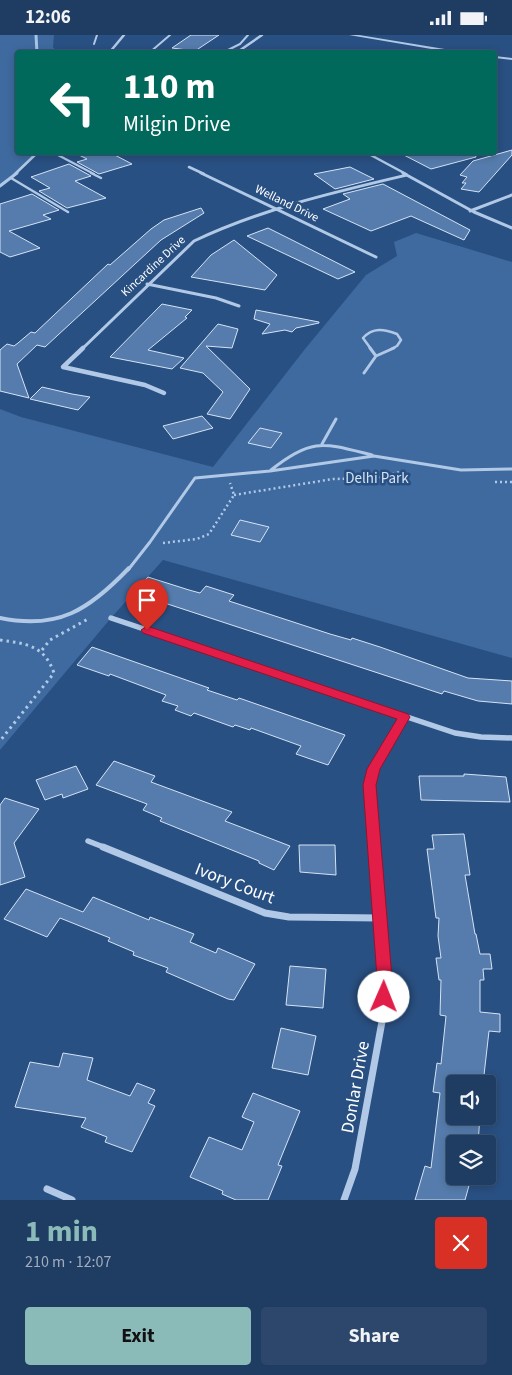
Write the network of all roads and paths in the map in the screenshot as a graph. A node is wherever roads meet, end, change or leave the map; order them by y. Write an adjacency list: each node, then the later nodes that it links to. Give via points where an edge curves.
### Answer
1 (97, 35): 7 (lane)
2 (124, 35): 8 (street)
3 (170, 35): 9 (lane)
4 (248, 35): 10 (lane, via 247,39)
5 (262, 35): 11 (street)
6 (351, 35): 12 (street)
7 (94, 44)
8 (112, 50)
9 (152, 50)
10 (228, 50)
11 (240, 50)
12 (447, 50)
13 (497, 57): 14 (street)
14 (512, 59)
15 (36, 155): 21 (street)
16 (58, 155): 20 (lane)
17 (372, 155): 19 (street)
18 (189, 167): 24 (street, Welland Drive)
19 (408, 175): 24 (street, Kincardine Drive, via 339,189); 25 (street)
20 (101, 178)
21 (11, 179): 22 (street); 26 (lane)
22 (0, 186)
23 (512, 195): 25 (street)
24 (277, 209): 28 (street, Welland Drive); 29 (street, Kincardine Drive, via 194,241)
25 (470, 211): 27 (street)
26 (68, 212)
27 (512, 228)
28 (376, 257)
29 (147, 284): 30 (street); 33 (street, Kincardine Drive, via 63,367 145,385)
30 (239, 306)
31 (376, 356): 31 (lane, via 397,346 401,340 397,334 378,329 368,332 363,338); 32 (lane)
32 (364, 373)
33 (164, 393)
34 (336, 419): 35 (lane)
35 (322, 444): 36 (lane); 38 (lane, via 311,444 291,453)
36 (374, 456): 37 (lane, via 462,470); 38 (lane)
37 (512, 469)
38 (270, 471): 40 (lane)
39 (405, 471): 43 (path, via 376,478 333,479)
40 (226, 475): 43 (path); 44 (lane, via 195,478)
41 (490, 481): 42 (path)
42 (512, 482)
43 (234, 495): 44 (path, via 209,534 197,539)
44 (147, 545): 45 (lane, via 115,583 87,605 69,614 48,622)
45 (0, 618)
46 (111, 618): 48 (street)
47 (0, 640): 50 (path, via 42,650 50,659 54,673)
48 (404, 717): 49 (street, via 455,733); 52 (street, Donlar Drive, via 374,769 370,785)
49 (512, 738)
50 (0, 741)
51 (88, 841): 52 (street, Ivory Court, via 265,913 289,917)
52 (380, 918): 55 (street, Donlar Drive, via 383,1016 355,1169)
53 (47, 1189): 54 (street)
54 (72, 1200)
55 (344, 1200)

